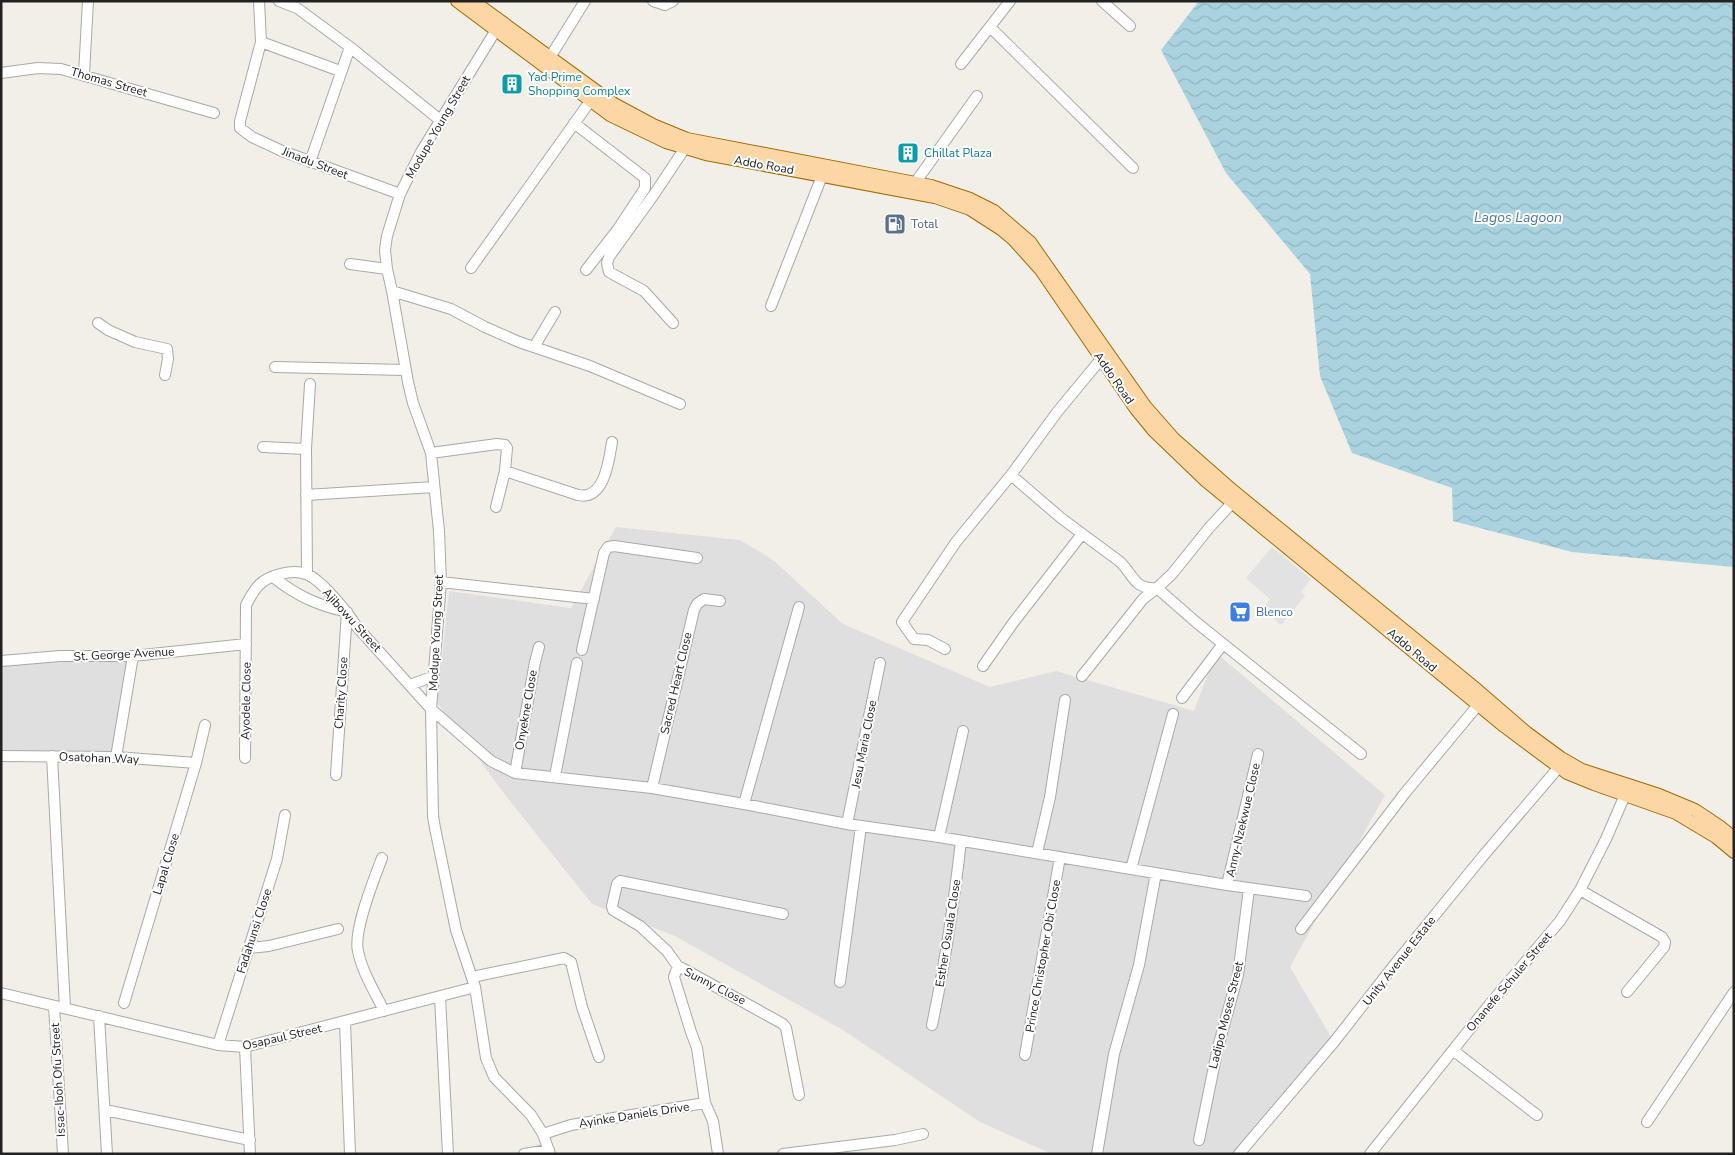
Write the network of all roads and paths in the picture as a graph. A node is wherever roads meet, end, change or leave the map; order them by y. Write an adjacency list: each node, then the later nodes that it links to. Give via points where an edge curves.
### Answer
1 (88, 1): 20 (street)
2 (259, 1): 14 (street)
3 (279, 1): 15 (street, via 297,8)
4 (457, 1): 13 (main road, Addo Road)
5 (473, 1): 16 (main road, Addo Road)
6 (585, 1): 16 (street)
7 (654, 1): 8 (street, via 665,5)
8 (673, 1)
9 (1010, 1): 12 (street)
10 (1102, 1): 11 (street)
11 (1130, 26)
12 (990, 27): 17 (street); 28 (street)
13 (496, 30): 16 (main road, Addo Road); 24 (street, Modupe Young Street)
14 (261, 42): 18 (street); 27 (street, Jinadu Street, via 240,128 252,137)
15 (350, 46): 18 (street); 24 (street)
16 (547, 61): 22 (main road, Addo Road); 30 (main road, Addo Road, via 614,104 687,139)
17 (961, 64)
18 (340, 71): 27 (street)
19 (1, 73): 20 (street, Thomas Street, via 38,68)
20 (84, 74): 23 (street, Thomas Street)
21 (977, 96): 30 (street)
22 (591, 100): 25 (street); 26 (main road, Addo Road, via 627,124)
23 (214, 113)
24 (440, 120): 31 (street, Modupe Young Street)
25 (574, 123): 33 (street); 35 (street, via 646,181 645,188 618,230)
26 (685, 148): 29 (main road, Addo Road); 40 (street, via 607,263 609,272 644,292)
27 (310, 162): 31 (street, Jinadu Street)
28 (1133, 168)
29 (822, 176): 37 (street); 42 (main road, Addo Road, via 935,197 970,209 990,222 1014,240 1041,270)
30 (915, 183): 81 (main road, Addo Road, via 947,190 983,205 1022,234 1047,263 1139,398 1174,439)
31 (400, 194): 34 (street, Modupe Young Street, via 387,236)
32 (350, 264): 34 (street)
33 (471, 268)
34 (387, 270): 36 (street, Modupe Young Street)
35 (586, 270)
36 (392, 291): 41 (street, via 451,309); 44 (street, Modupe Young Street)
37 (771, 306)
38 (555, 312): 41 (street)
39 (98, 323): 45 (street, via 135,342 167,349)
40 (673, 323)
41 (534, 347): 47 (street, via 590,366)
42 (1101, 359): 53 (street); 56 (main road, Addo Road, via 1122,392 1154,431)
43 (275, 367): 44 (street)
44 (405, 370): 51 (street, Modupe Young Street)
45 (165, 375)
46 (310, 384): 50 (street)
47 (680, 404)
48 (612, 442): 52 (street, via 604,480 587,495 578,495)
49 (263, 447): 50 (street)
50 (306, 449): 55 (street)
51 (431, 452): 52 (street, via 502,444 507,448); 54 (street, Modupe Young Street)
52 (505, 471): 57 (street)
53 (1011, 475): 58 (street); 71 (street, via 956,542 902,622 914,639 928,640)
54 (434, 488): 55 (street); 62 (street, Modupe Young Street)
55 (306, 495): 60 (street)
56 (1232, 503): 63 (street); 81 (main road, Addo Road)
57 (496, 506)
58 (1082, 534): 63 (street, via 1126,567 1137,584); 77 (street)
59 (697, 558): 64 (street, via 608,547)
60 (307, 574): 61 (street, via 291,572); 67 (street, Ajibowu Street)
61 (273, 577): 67 (street, via 316,604); 68 (street, via 261,583 246,605)
62 (441, 582): 64 (street); 78 (street, Modupe Young Street)
63 (1157, 588): 69 (street); 79 (street, via 1143,599)
64 (594, 599): 72 (street)
65 (720, 601): 99 (street, Sacred Heart Close, via 704,599 694,610)
66 (799, 607): 101 (street)
67 (347, 612): 80 (street, Ajibowu Street); 97 (street, Charity Close)
68 (246, 644): 73 (street, St. George Avenue); 93 (street, Ayodele Close)
69 (1223, 644): 82 (street); 89 (street)
70 (539, 647): 96 (street, Onyekne Close)
71 (945, 649)
72 (582, 650)
73 (134, 656): 74 (street, St. George Avenue); 92 (street)
74 (1, 660)
75 (577, 663): 98 (street)
76 (880, 663): 103 (street, Jesu Maria Close)
77 (983, 666)
78 (434, 676): 80 (street); 84 (street, Modupe Young Street)
79 (1082, 676)
80 (410, 686): 84 (street, Ajibowu Street)
81 (1474, 697): 95 (main road, Addo Road, via 1527,744); 106 (main road, Addo Road, via 1582,770 1695,810); 120 (street)
82 (1182, 698)
83 (1065, 700): 109 (street, via 1050,797)
84 (431, 709): 96 (street, Ajibowu Street, via 491,761); 123 (street, Modupe Young Street, via 433,816 456,930)
85 (1173, 714): 112 (street)
86 (205, 725): 94 (street, Lapal Close)
87 (963, 731): 105 (street)
88 (1258, 754): 114 (street, Anny-Nzekwue Close)
89 (1361, 754)
90 (1, 756): 91 (street, Osatohan Way)
91 (52, 756): 92 (street, Osatohan Way); 131 (street)
92 (116, 757): 94 (street, Osatohan Way)
93 (245, 758)
94 (196, 763): 129 (street, Lapal Close)
95 (1559, 767): 100 (main road, Addo Road, via 1582,780); 160 (street, Unity Avenue Estate)
96 (515, 773): 98 (street)
97 (336, 775)
98 (555, 776): 99 (street)
99 (652, 788): 101 (street)
100 (1625, 795): 108 (main road, Addo Road, via 1676,813); 116 (street, Onanefe Schuler Street)
101 (744, 804): 103 (street)
102 (285, 815): 121 (street, Fadahunsi Close, via 277,859)
103 (847, 824): 104 (street)
104 (861, 826): 105 (street); 124 (street)
105 (939, 837): 107 (street)
106 (1734, 838)
107 (962, 840): 109 (street); 135 (street, Esther Osuala Close, via 946,959)
108 (1734, 852)
109 (1037, 853): 110 (street)
110 (1060, 857): 112 (street); 139 (street, Prince Christopher Obi Close)
111 (382, 858): 132 (street, via 361,920 357,946 364,970)
112 (1131, 869): 113 (street)
113 (1156, 873): 114 (street); 159 (street, via 1139,965 1114,1054)
114 (1227, 886): 115 (street)
115 (1249, 889): 117 (street); 149 (street, Ladipo Moses Street, via 1238,974 1218,1047)
116 (1580, 890): 125 (street, via 1662,937 1665,942); 138 (street, Onanefe Schuler Street, via 1560,922)
117 (1306, 896)
118 (783, 914): 122 (street, via 620,882 617,884 613,910 640,926 667,951)
119 (338, 929): 121 (street)
120 (1301, 929)
121 (249, 948): 136 (street, Fadahunsi Close)
122 (679, 968): 141 (street, Sunny Close, via 783,1024); 142 (street, Sunny Close, via 674,977 697,1048)
123 (473, 982): 128 (street, Osapaul Street); 140 (street, Osapaul Street, via 519,966 568,959); 146 (street, Modupe Young Street, via 489,1067 494,1077 531,1115)
124 (840, 982)
125 (1627, 992)
126 (1734, 992): 145 (street)
127 (1, 993): 130 (street, Osapaul Street)
128 (440, 997): 132 (street, Osapaul Street); 155 (street)
129 (124, 1003)
130 (54, 1006): 131 (street, Osapaul Street); 151 (street, Issac-Iboh Ofu Street)
131 (65, 1008): 133 (street, Osapaul Street)
132 (384, 1011): 134 (street, Osapaul Street)
133 (99, 1016): 136 (street, Osapaul Street); 143 (street)
134 (345, 1022): 137 (street, Osapaul Street); 154 (street)
135 (932, 1025)
136 (218, 1045): 137 (street, Osapaul Street)
137 (244, 1047): 148 (street)
138 (1454, 1050): 144 (street); 161 (street, Onanefe Schuler Street)
139 (1025, 1055)
140 (599, 1057)
141 (799, 1095)
142 (705, 1104): 146 (street, Ayinke Daniels Drive, via 571,1125); 157 (street, Ayinke Daniels Drive, via 713,1121)
143 (105, 1110): 148 (street); 152 (street)
144 (1537, 1115)
145 (1647, 1122)
146 (542, 1134): 150 (street, Modupe Young Street)
147 (923, 1134): 158 (street)
148 (250, 1140): 153 (street)
149 (1199, 1140)
150 (550, 1152): 156 (street)
151 (63, 1154)
152 (107, 1154)
153 (250, 1154)
154 (350, 1154)
155 (448, 1154)
156 (524, 1154)
157 (718, 1154)
158 (783, 1154)
159 (1097, 1154)
160 (1239, 1154)
161 (1370, 1154)

